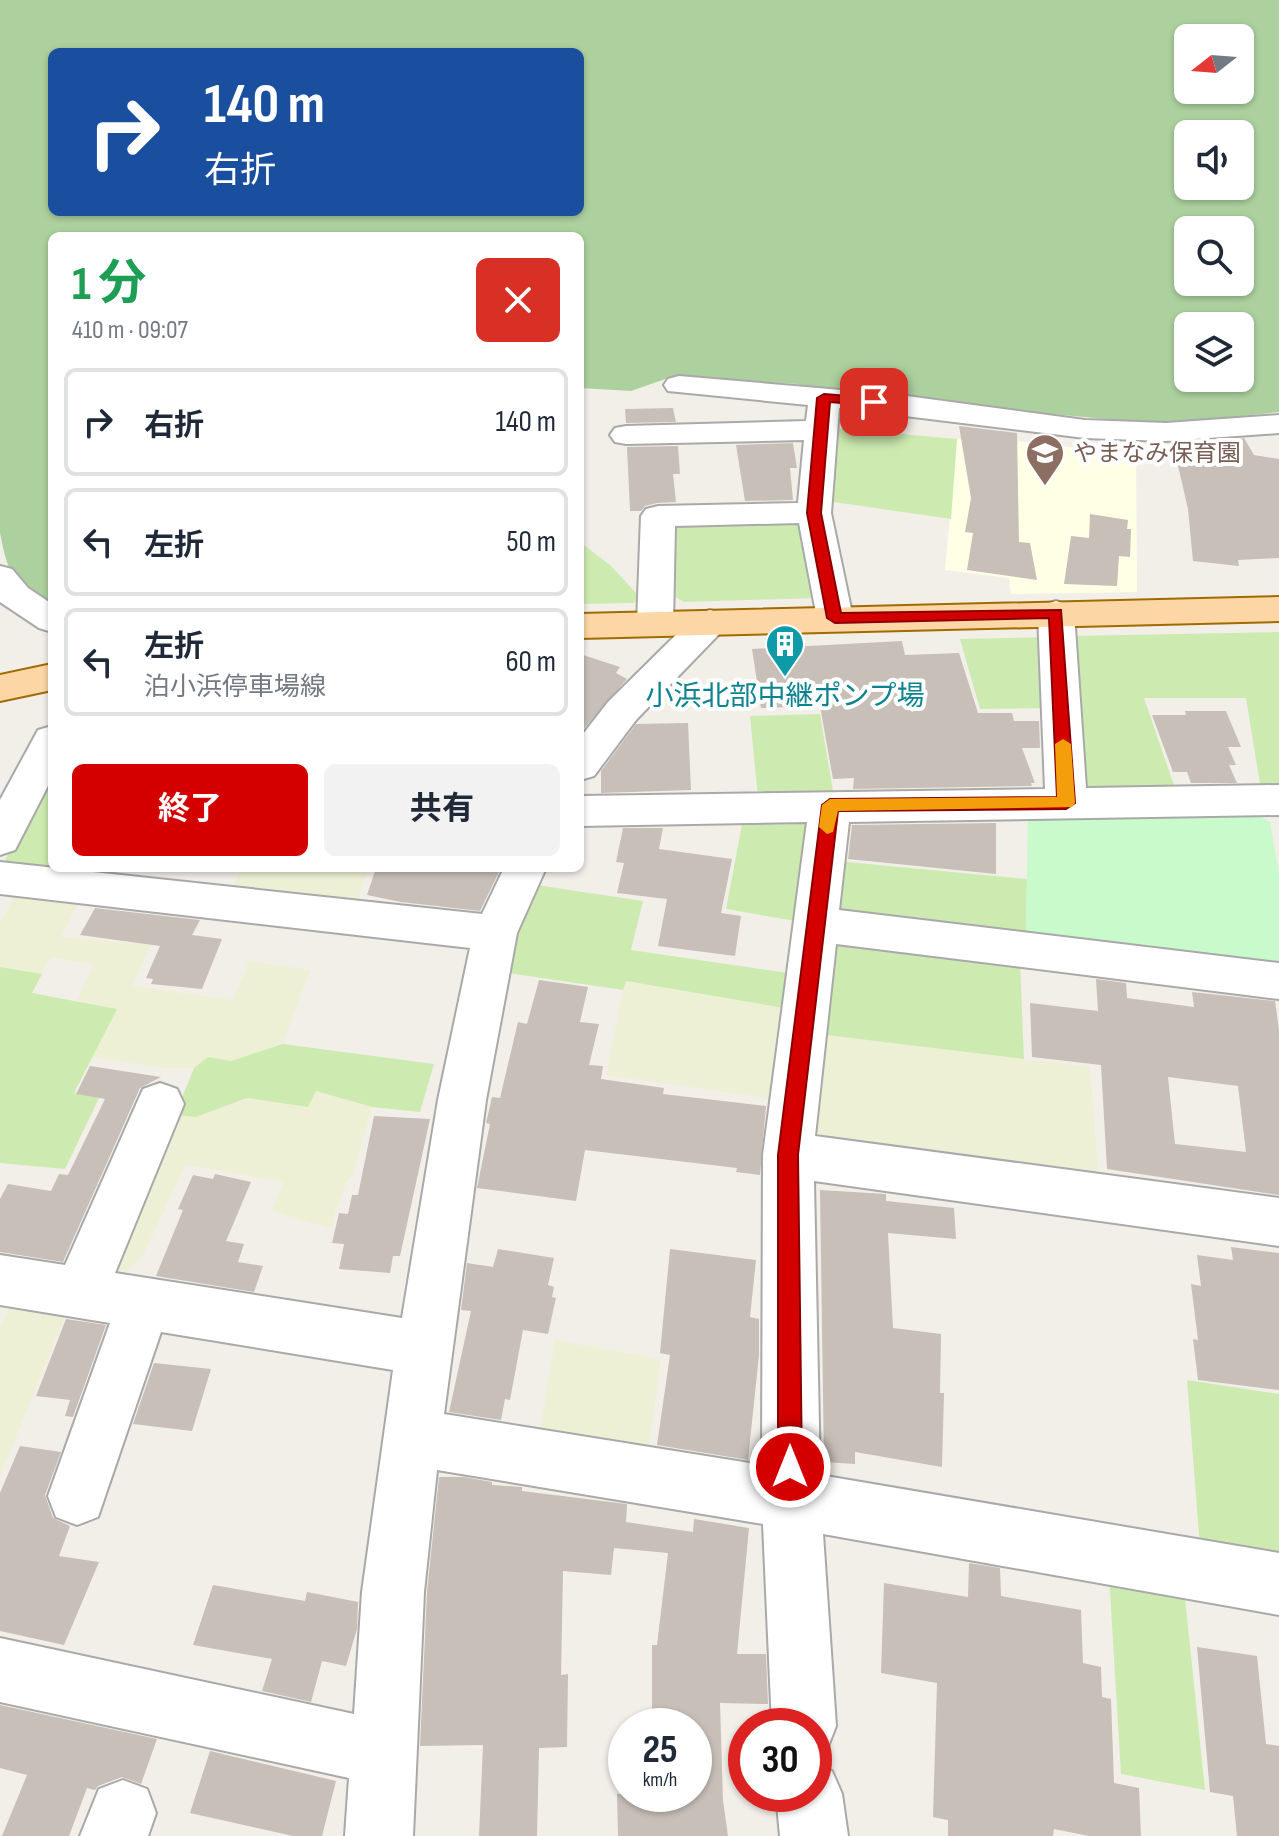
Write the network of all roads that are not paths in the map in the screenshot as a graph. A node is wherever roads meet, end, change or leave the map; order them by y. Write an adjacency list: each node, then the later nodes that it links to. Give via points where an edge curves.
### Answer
1 (679, 385): 2 (street)
2 (822, 414): 3 (street, via 899,404 1085,429 1166,432); 4 (street); 5 (street)
3 (1279, 424)
4 (626, 435)
5 (814, 513): 10 (street); 12 (street, via 658,516)
6 (0, 577): 9 (street)
7 (1279, 609): 8 (main road)
8 (1056, 613): 10 (main road); 18 (street)
9 (48, 617)
10 (835, 618): 11 (main road)
11 (710, 622): 12 (main road); 17 (street, via 622,711)
12 (655, 624): 13 (main road)
13 (584, 626)
14 (48, 678): 15 (main road)
15 (0, 688)
16 (48, 748): 22 (street)
17 (584, 761)
18 (1066, 803): 19 (street); 20 (street)
19 (830, 805): 21 (street); 26 (street)
20 (1277, 810)
21 (584, 811)
22 (0, 839)
23 (523, 872): 27 (street)
24 (0, 878): 25 (street)
25 (221, 886): 27 (street)
26 (815, 924): 28 (street); 30 (street)
27 (495, 933): 35 (street, via 462,1100)
28 (1279, 981)
29 (160, 1104): 33 (street)
30 (788, 1155): 31 (street); 38 (street)
31 (1279, 1222)
32 (0, 1280): 33 (street)
33 (80, 1293): 34 (street)
34 (144, 1303): 35 (street); 37 (street)
35 (424, 1348): 36 (street)
36 (414, 1438): 38 (street); 42 (street, via 393,1592)
37 (77, 1496)
38 (791, 1499): 39 (street); 41 (street)
39 (1279, 1584)
40 (0, 1670): 42 (street)
41 (803, 1708)
42 (382, 1753): 44 (street)
43 (811, 1812): 45 (street)
44 (379, 1836)
45 (814, 1836)

